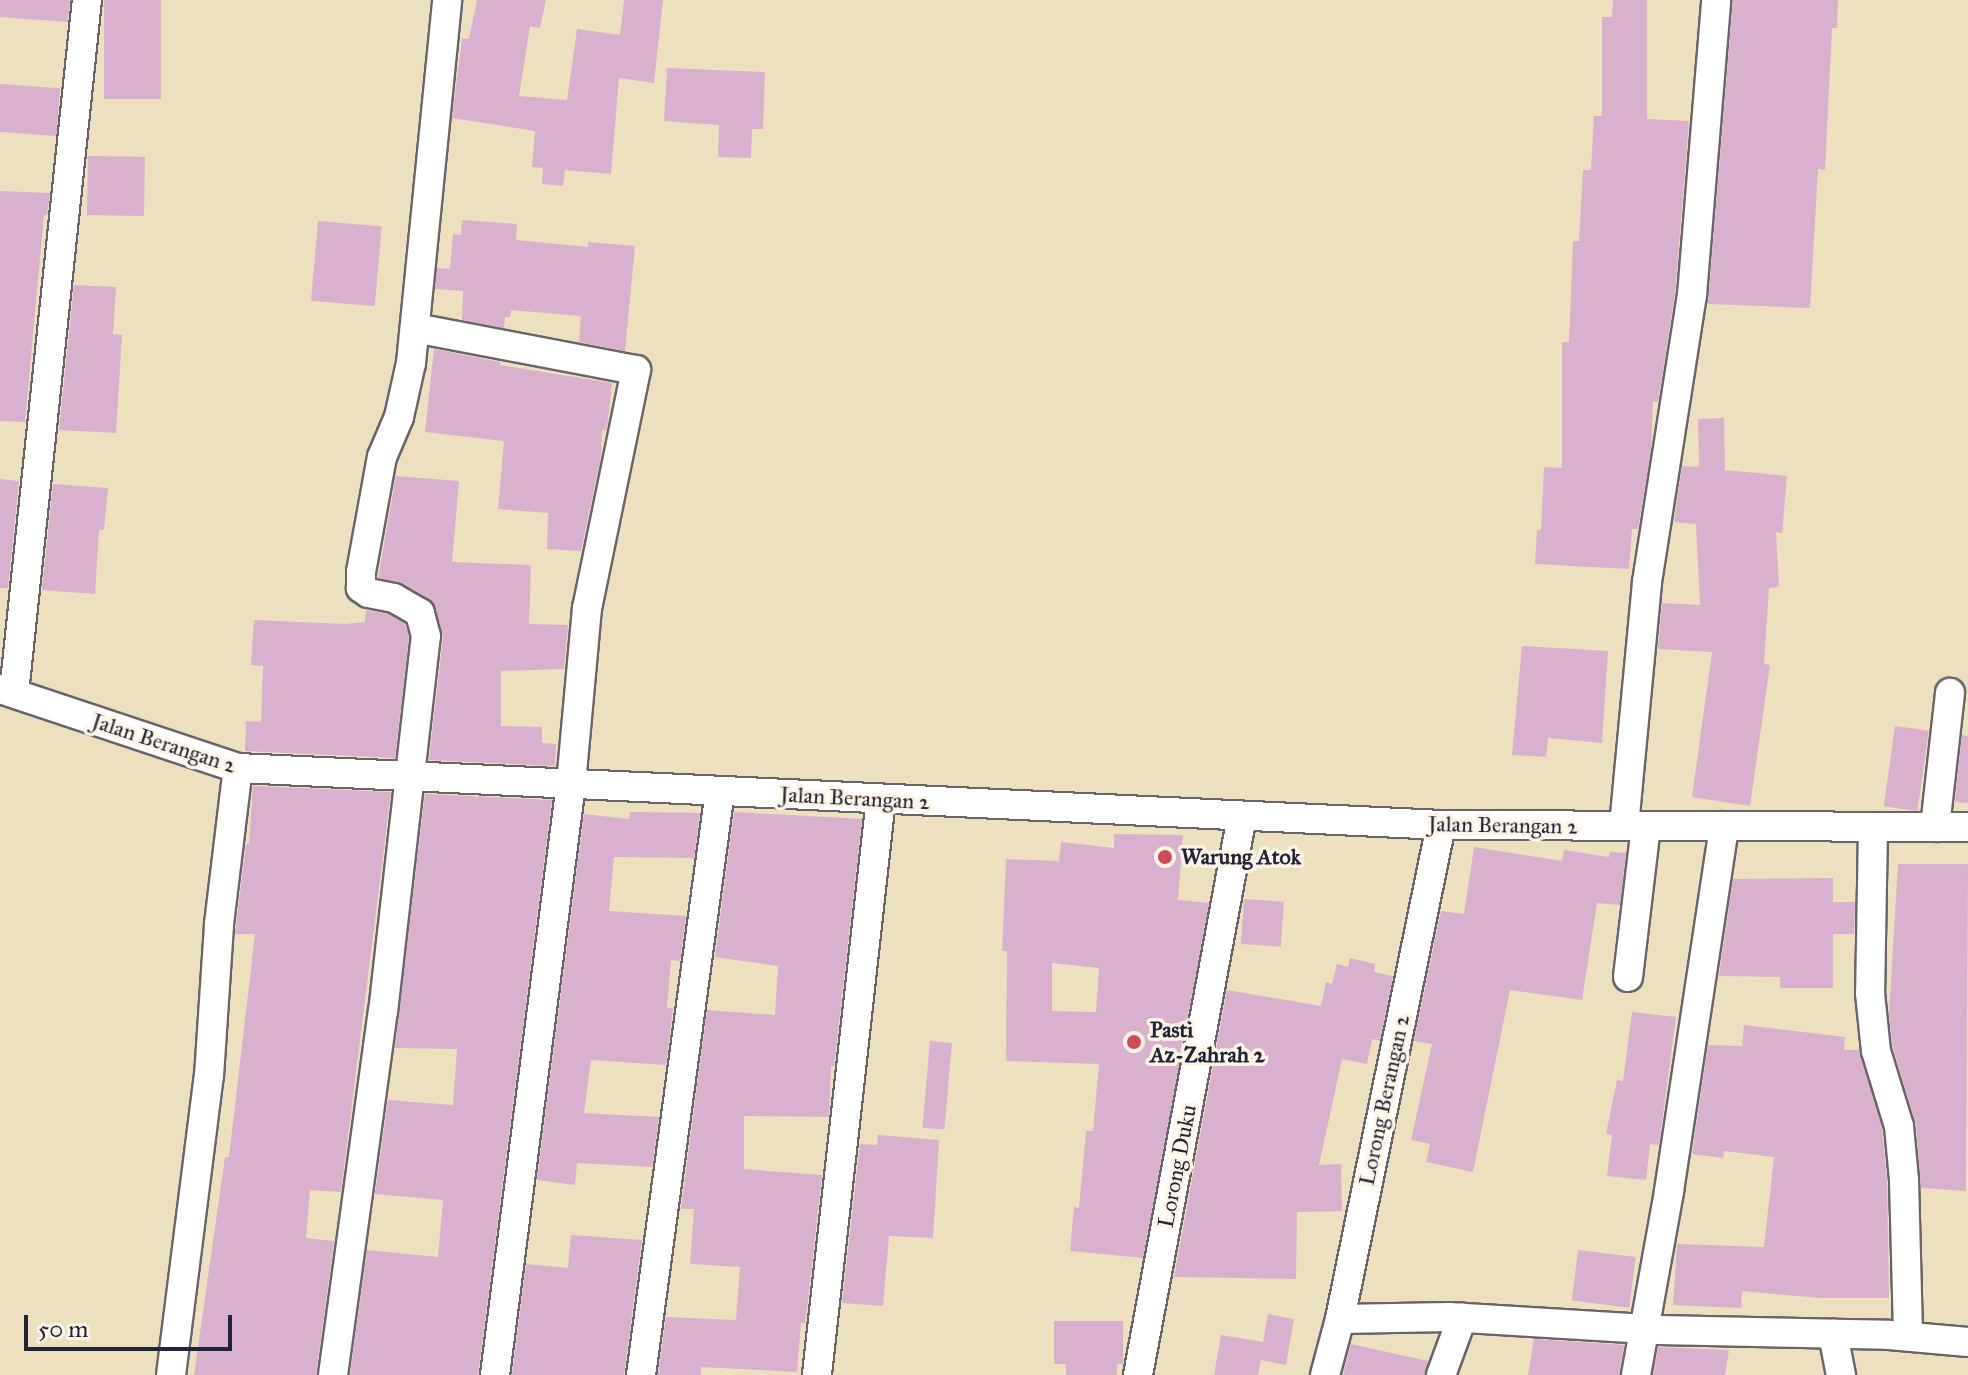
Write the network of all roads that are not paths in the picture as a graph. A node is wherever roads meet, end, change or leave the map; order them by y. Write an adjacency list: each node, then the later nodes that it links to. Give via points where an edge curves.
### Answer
1 (87, 0): 5 (street)
2 (447, 0): 4 (street)
3 (1716, 0): 14 (street, via 1692,295 1647,582)
4 (415, 328): 8 (street, via 405,395 382,457 361,572 361,588 368,593 394,598 420,613 426,636); 9 (street, via 636,370 587,608)
5 (7, 691): 7 (street, Jalan Berangan 2)
6 (1950, 693): 17 (street)
7 (238, 768): 8 (street, Jalan Berangan 2); 27 (street, via 219,924 209,1076)
8 (408, 777): 9 (street, Jalan Berangan 2); 28 (street, via 383,1012)
9 (571, 784): 10 (street, Jalan Berangan 2); 29 (street)
10 (720, 791): 11 (street, Jalan Berangan 2); 30 (street)
11 (881, 799): 12 (street, Jalan Berangan 2); 26 (street)
12 (1242, 816): 13 (street, Jalan Berangan 2); 31 (street, Lorong Duku)
13 (1441, 825): 14 (street, Jalan Berangan 2); 21 (street, Lorong Berangan 2)
14 (1635, 826): 15 (street, Jalan Berangan 2); 19 (street)
15 (1724, 826): 16 (street, Jalan Berangan 2); 22 (street)
16 (1873, 827): 17 (street, Jalan Berangan 2); 24 (street, via 1870,993 1876,1051 1899,1126)
17 (1935, 827): 18 (street, Jalan Berangan 2)
18 (1968, 827)
19 (1628, 977)
20 (1462, 1318): 21 (street); 22 (street); 33 (street)
21 (1340, 1319): 32 (street, Lorong Berangan 2)
22 (1647, 1327): 23 (street); 34 (street)
23 (1833, 1334): 24 (street); 35 (street)
24 (1908, 1336): 25 (street)
25 (1968, 1342)
26 (817, 1374)
27 (171, 1375)
28 (333, 1375)
29 (495, 1375)
30 (641, 1375)
31 (1138, 1375)
32 (1325, 1375)
33 (1441, 1375)
34 (1636, 1375)
35 (1841, 1375)

